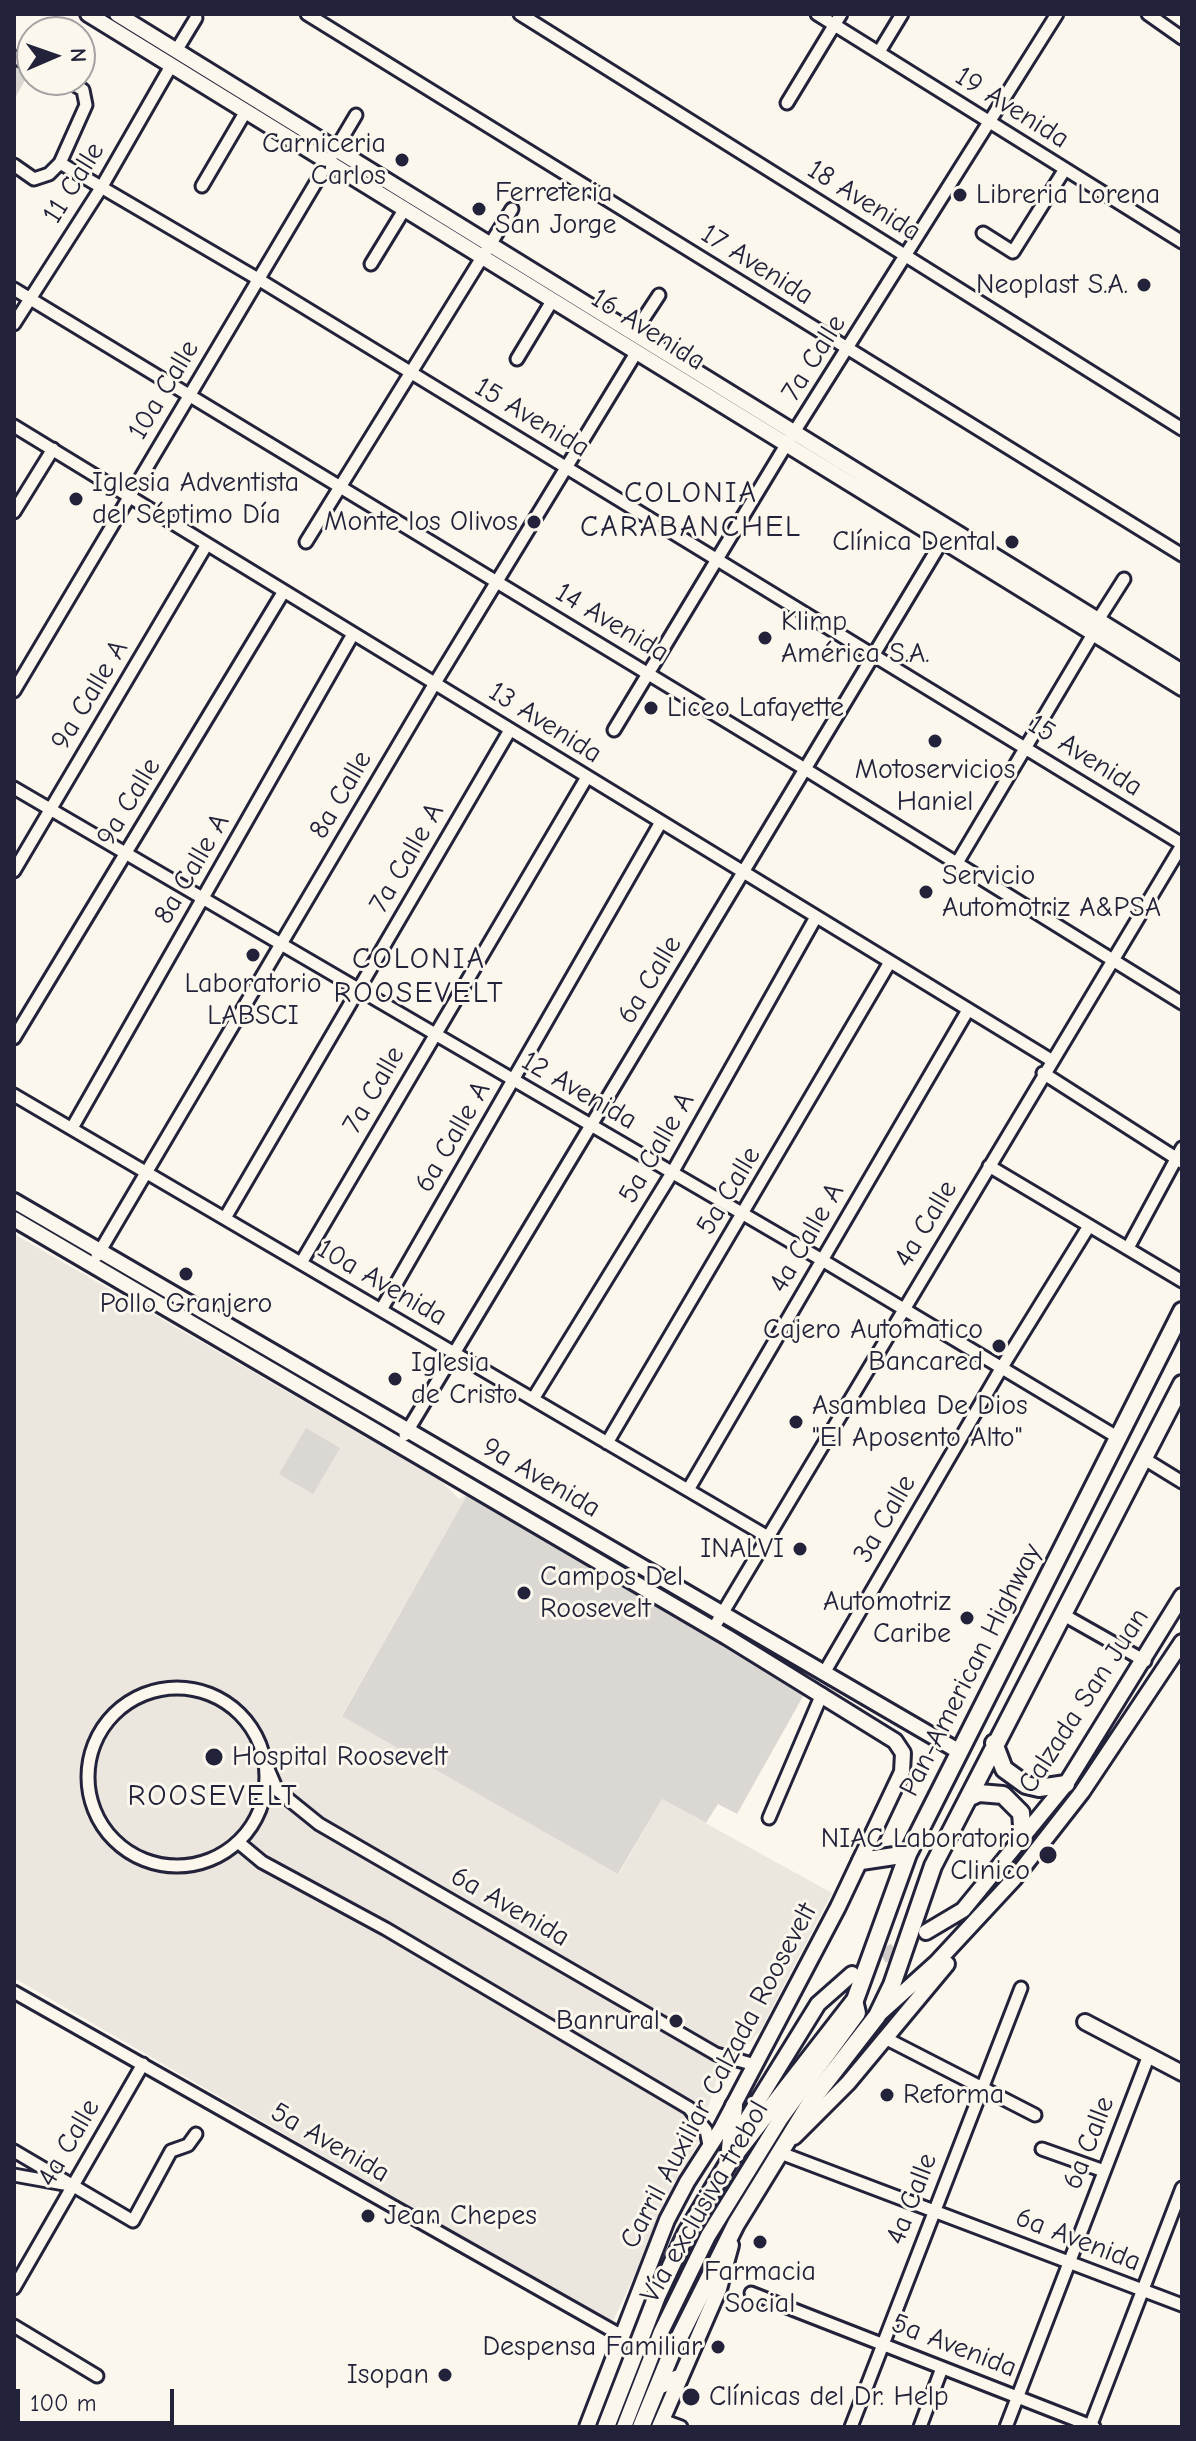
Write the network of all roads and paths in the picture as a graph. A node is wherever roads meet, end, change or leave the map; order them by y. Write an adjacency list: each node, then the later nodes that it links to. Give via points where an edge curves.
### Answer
1 (88, 14): 14 (main road, 16 Avenida)
2 (117, 14): 12 (main road, 16 Avenida)
3 (307, 14): 41 (street, 17 Avenida)
4 (520, 14): 31 (street, 18 Avenida)
5 (817, 14): 10 (street, 19 Avenida)
6 (902, 14): 13 (street)
7 (1057, 14): 19 (street, 7a Calle)
8 (1149, 14): 11 (street)
9 (196, 18): 12 (street)
10 (837, 19): 13 (street, 19 Avenida); 16 (street)
11 (1182, 38)
12 (176, 51): 20 (main road, 16 Avenida)
13 (879, 52): 19 (street, 19 Avenida)
14 (171, 66): 17 (main road, 16 Avenida); 25 (street, 11 Calle)
15 (84, 96): 21 (street, via 85,109)
16 (787, 103)
17 (246, 111): 20 (main road, 16 Avenida); 24 (street)
18 (356, 115): 20 (street, 10a Calle)
19 (989, 122): 23 (street, 19 Avenida); 31 (street, 7a Calle)
20 (331, 155): 27 (main road, 16 Avenida); 30 (main road, 16 Avenida); 34 (street, 10a Calle)
21 (60, 163): 22 (street, via 34,179); 25 (street, 15 Avenida)
22 (14, 165)
23 (1065, 169): 28 (street, via 1013,252); 29 (street, 19 Avenida)
24 (202, 186)
25 (101, 188): 34 (street, 15 Avenida); 37 (street, 11 Calle)
26 (512, 209): 30 (street)
27 (404, 210): 32 (main road, 16 Avenida); 33 (street)
28 (983, 233)
29 (1182, 242)
30 (490, 244): 32 (street); 40 (main road, 16 Avenida)
31 (907, 256): 41 (street, 7a Calle); 47 (street, 18 Avenida)
32 (481, 257): 38 (main road, 16 Avenida); 44 (street)
33 (371, 264)
34 (258, 279): 44 (street, 15 Avenida); 45 (street, 10a Calle)
35 (14, 289): 37 (street, 14 Avenida)
36 (659, 295): 40 (street)
37 (29, 298): 39 (street, 11 Calle); 45 (street, 14 Avenida)
38 (552, 301): 42 (main road, 16 Avenida); 43 (street)
39 (14, 324)
40 (634, 333): 48 (main road, 16 Avenida)
41 (847, 350): 48 (street, 7a Calle); 58 (street, 17 Avenida)
42 (636, 353): 49 (main road, 16 Avenida); 51 (street, 8a Calle)
43 (517, 359)
44 (411, 372): 51 (street, 15 Avenida); 52 (street)
45 (189, 395): 52 (street, 14 Avenida); 53 (street, 10a Calle)
46 (14, 426): 50 (street, 13 Avenida)
47 (1182, 429)
48 (795, 432): 49 (street, 7a Calle); 63 (main road, 16 Avenida)
49 (786, 445): 55 (main road, 16 Avenida); 59 (street, 7a Calle)
50 (53, 449): 53 (street, 13 Avenida); 54 (street)
51 (566, 467): 59 (street, 15 Avenida); 61 (street, 8a Calle)
52 (340, 487): 56 (street); 61 (street, 14 Avenida)
53 (129, 496): 57 (street, 13 Avenida); 70 (street, 10a Calle)
54 (14, 512)
55 (942, 541): 63 (main road, 16 Avenida); 65 (street, 6a Calle)
56 (306, 542)
57 (207, 544): 62 (street, 13 Avenida); 77 (street, 9a Calle A)
58 (1182, 555)
59 (717, 559): 65 (street, 15 Avenida); 67 (street, 7a Calle)
60 (1124, 579): 63 (street)
61 (496, 581): 67 (street, 14 Avenida); 68 (street, 8a Calle)
62 (284, 591): 64 (street, 13 Avenida); 80 (street, 9a Calle)
63 (1096, 627): 66 (main road, 16 Avenida); 69 (main road, 16 Avenida); 73 (street)
64 (353, 634): 68 (street, 13 Avenida); 84 (street, 8a Calle A)
65 (874, 655): 73 (street, 15 Avenida); 74 (street, 6a Calle)
66 (1182, 672)
67 (648, 673): 72 (street, 7a Calle); 74 (street, 14 Avenida)
68 (435, 683): 71 (street, 13 Avenida); 86 (street, 8a Calle)
69 (1182, 688)
70 (14, 691)
71 (510, 730): 75 (street, 13 Avenida); 89 (street, 7a Calle A)
72 (614, 730)
73 (1027, 748): 79 (street, 15 Avenida); 81 (street)
74 (805, 769): 81 (street, 14 Avenida); 83 (street, 6a Calle)
75 (587, 777): 78 (street, 13 Avenida); 92 (street, 7a Calle)
76 (14, 788): 77 (street, 12 Avenida)
77 (50, 810): 80 (street, 12 Avenida); 82 (street, 9a Calle A)
78 (661, 822): 83 (street, 13 Avenida); 96 (street, 6a Calle A)
79 (1182, 844): 87 (street, 4a Calle)
80 (126, 854): 84 (street, 12 Avenida); 93 (street, 9a Calle)
81 (957, 863): 87 (street, 14 Avenida)
82 (14, 871)
83 (743, 872): 85 (street, 13 Avenida); 98 (street, 6a Calle)
84 (202, 899): 86 (street, 12 Avenida); 99 (street, 8a Calle A)
85 (816, 917): 88 (street, 13 Avenida); 103 (street, 5a Calle A)
86 (282, 945): 89 (street, 12 Avenida); 102 (street, 8a Calle)
87 (1112, 959): 90 (street, 14 Avenida); 94 (street, 4a Calle)
88 (890, 962): 91 (street, 13 Avenida); 105 (street, 5a Calle)
89 (358, 990): 92 (street, 12 Avenida); 106 (street, 7a Calle A)
90 (1182, 1003)
91 (968, 1010): 94 (street, 13 Avenida); 111 (street, 4a Calle A)
92 (435, 1034): 96 (street, 12 Avenida); 112 (street, 7a Calle)
93 (14, 1038)
94 (1051, 1060): 95 (street, 4a Calle)
95 (1043, 1073): 100 (street); 101 (street, 4a Calle)
96 (513, 1080): 98 (street, 12 Avenida); 115 (street, 6a Calle A)
97 (14, 1095): 99 (street, 10a Avenida)
98 (591, 1125): 103 (street, 12 Avenida); 117 (street, 6a Calle)
99 (72, 1128): 102 (street, 10a Avenida)
100 (1180, 1156): 109 (street)
101 (989, 1166): 108 (street); 114 (street, 4a Calle)
102 (146, 1172): 106 (street, 10a Avenida); 110 (street, 8a Calle)
103 (672, 1173): 105 (street, 12 Avenida); 120 (street, 5a Calle A)
104 (14, 1201): 110 (main road, 9a Avenida)
105 (744, 1215): 111 (street, 12 Avenida); 123 (street, 5a Calle)
106 (225, 1218): 112 (street, 10a Avenida)
107 (14, 1219): 110 (main road, 9a Avenida)
108 (1089, 1226): 109 (street); 118 (street, 3a Calle)
109 (1128, 1248): 113 (street)
110 (96, 1257): 121 (main road, 9a Avenida); 124 (main road, 9a Avenida)
111 (822, 1260): 114 (street, 12 Avenida); 127 (street, 4a Calle A)
112 (301, 1263): 115 (street, 10a Avenida)
113 (1182, 1281)
114 (902, 1309): 118 (street, 12 Avenida); 128 (street, 4a Calle)
115 (381, 1310): 117 (street, 10a Avenida)
116 (1182, 1311): 122 (highway, Pan-American Highway)
117 (455, 1353): 120 (street, 10a Avenida); 121 (street, 6a Calle)
118 (1002, 1367): 122 (street, 12 Avenida); 135 (street, 3a Calle)
119 (1182, 1384): 125 (highway, Pan-American Highway)
120 (533, 1399): 123 (street, 10a Avenida)
121 (408, 1430): 124 (street, 6a Calle); 130 (main road, 9a Avenida)
122 (1117, 1437): 138 (highway, Pan-American Highway)
123 (607, 1443): 127 (street, 10a Avenida)
124 (400, 1445): 132 (main road, 9a Avenida)
125 (1143, 1458): 126 (street); 131 (highway, Pan-American Highway)
126 (1182, 1482)
127 (688, 1490): 128 (street, 10a Avenida)
128 (768, 1537): 130 (street, 4a Calle)
129 (1182, 1596): 134 (main road, Calzada San Juan)
130 (722, 1613): 132 (street, 4a Calle); 135 (main road, 9a Avenida)
131 (1062, 1614): 134 (street); 137 (highway, Pan-American Highway)
132 (713, 1629): 136 (main road, 9a Avenida)
133 (1182, 1642): 148 (main road, Calzada San Juan, via 1082,1792)
134 (1145, 1661): 141 (main road, Calzada San Juan)
135 (824, 1673): 138 (main road, 9a Avenida)
136 (822, 1694): 139 (main road, 9a Avenida, via 895,1741); 143 (street)
137 (994, 1743): 141 (highway, via 1004,1769 1026,1785); 142 (highway, Pan-American Highway)
138 (960, 1752): 146 (highway, Pan-American Highway)
139 (903, 1753): 147 (main road, Carril Auxiliar Calzada Roosevelt, via 902,1772)
140 (265, 1762): 145 (street, via 262,1805); 145 (street, via 237,1711 192,1689 171,1688 131,1701 115,1714 93,1750 89,1781 96,1812 114,1838 139,1857 159,1864 201,1863); 161 (street, 6a Avenida, via 277,1790 319,1824 704,2048)
141 (1066, 1784): 144 (main road, Calzada San Juan)
142 (968, 1798): 144 (highway, via 979,1793 1003,1795 1021,1813); 153 (highway, Pan-American Highway, via 933,1866)
143 (769, 1818)
144 (1023, 1838): 149 (main road, Calzada San Juan, via 963,1910)
145 (238, 1842): 168 (street, via 262,1862 689,2108 706,2130)
146 (908, 1854): 147 (highway); 154 (highway, Pan-American Highway)
147 (861, 1861): 161 (main road, Carril Auxiliar Calzada Roosevelt)
148 (1014, 1879): 155 (main road, Calzada San Juan, via 936,1963); 157 (main road)
149 (926, 1932)
150 (852, 1974): 159 (main road, via 824,1996)
151 (1021, 1988): 163 (street, 4a Calle)
152 (15, 1996): 160 (street, 5a Avenida)
153 (885, 1998): 155 (highway, Pan-American Highway); 164 (main road, via 866,2013)
154 (855, 2000): 164 (main road, via 858,2013); 172 (highway, Pan-American Highway)
155 (877, 2016): 171 (highway, Pan-American Highway)
156 (1085, 2022): 158 (main road)
157 (885, 2038): 163 (street); 171 (main road)
158 (1149, 2055): 162 (main road); 173 (street, 6a Calle)
159 (781, 2063): 161 (main road); 172 (main road, via 747,2119)
160 (143, 2064): 175 (street, 4a Calle); 185 (street, 5a Avenida)
161 (755, 2065): 165 (main road, Carril Auxiliar Calzada Roosevelt)
162 (1182, 2073)
163 (980, 2088): 166 (street); 177 (street, 4a Calle)
164 (799, 2094): 196 (main road, Vía exclusiva trebol, via 683,2284)
165 (734, 2106): 168 (main road, Carril Auxiliar Calzada Roosevelt); 172 (highway)
166 (1035, 2115)
167 (196, 2134): 175 (street, via 188,2145 171,2151 133,2221)
168 (709, 2145): 185 (main road, Carril Auxiliar Calzada Roosevelt, via 667,2220)
169 (1042, 2149): 173 (street)
170 (14, 2151): 175 (street)
171 (778, 2152): 177 (street, 6a Avenida); 178 (highway, Pan-American Highway)
172 (729, 2162): 195 (highway, Pan-American Highway, via 669,2271)
173 (1104, 2171): 179 (street, 6a Calle)
174 (14, 2175): 175 (street)
175 (73, 2186): 180 (street, 4a Calle)
176 (1182, 2188): 181 (street)
177 (934, 2211): 179 (street, 6a Avenida); 186 (street, 4a Calle)
178 (736, 2224): 187 (highway, Pan-American Highway); 189 (main road, via 719,2289)
179 (1069, 2262): 181 (street, 6a Avenida); 192 (street, 6a Calle)
180 (14, 2288)
181 (1143, 2290): 183 (street, 6a Avenida); 202 (street)
182 (751, 2293): 186 (street, 5a Avenida)
183 (1182, 2305)
184 (14, 2326): 190 (street)
185 (622, 2336): 194 (main road, Carril Auxiliar Calzada Roosevelt)
186 (883, 2345): 188 (street, 5a Avenida); 199 (street, 4a Calle)
187 (671, 2354): 189 (highway); 191 (highway, Pan-American Highway)
188 (942, 2368): 192 (street, 5a Avenida); 200 (street)
189 (680, 2374): 191 (highway); 193 (main road)
190 (97, 2376)
191 (658, 2386): 197 (highway, Pan-American Highway)
192 (1018, 2396): 201 (street, 6a Calle); 202 (street, 5a Avenida)
193 (660, 2424): 198 (street)
194 (587, 2427)
195 (606, 2427)
196 (624, 2427)
197 (641, 2427)
198 (681, 2427)
199 (851, 2427)
200 (920, 2427)
201 (1006, 2427)
202 (1092, 2427)

